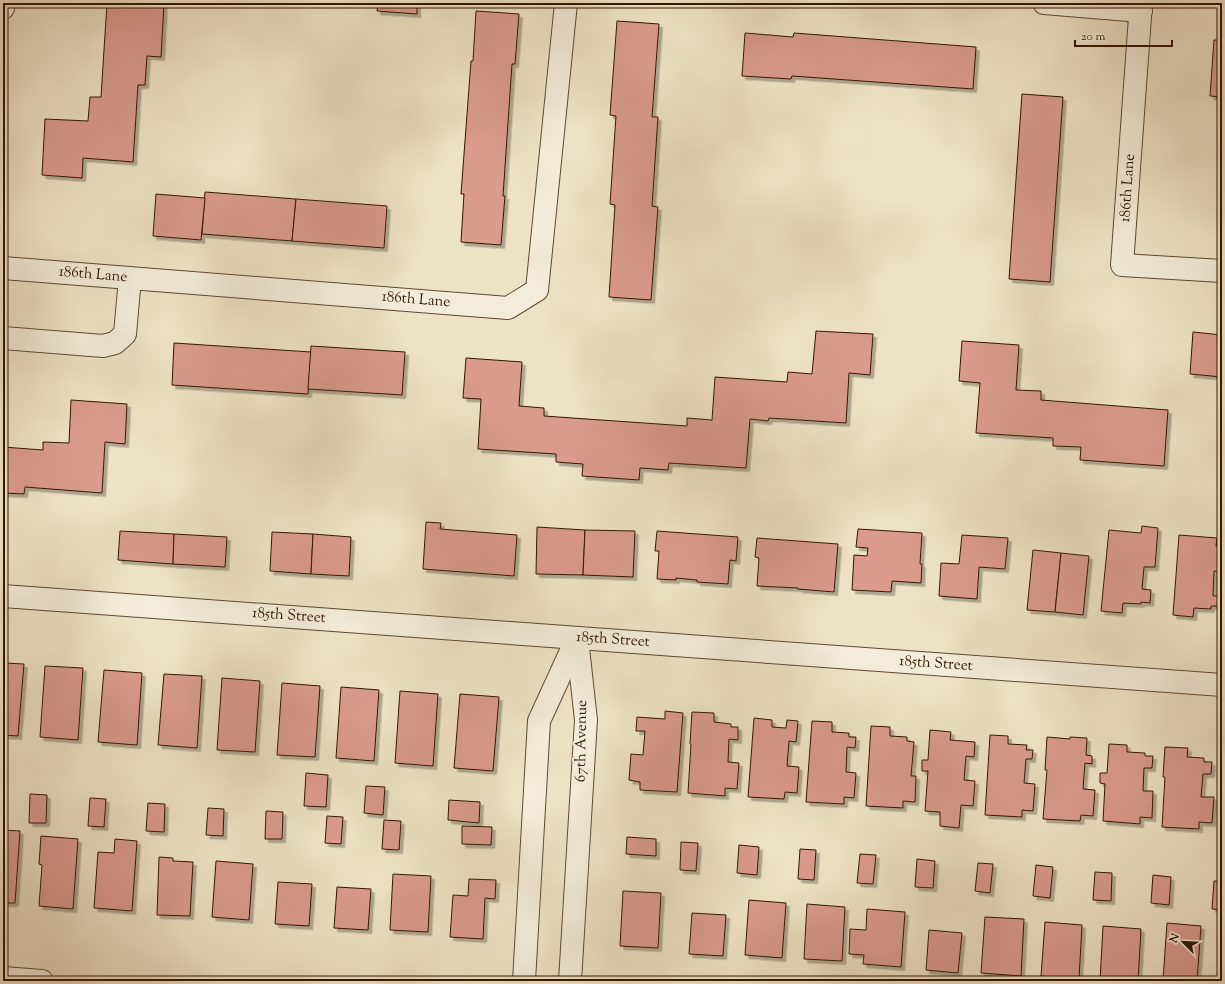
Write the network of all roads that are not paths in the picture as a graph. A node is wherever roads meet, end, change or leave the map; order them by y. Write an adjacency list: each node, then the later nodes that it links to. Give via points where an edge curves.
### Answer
1 (3, 3): 5 (street)
2 (566, 3): 8 (street, 186th Lane, via 537,290 508,308)
3 (1044, 3): 4 (street, 186th Lane)
4 (1141, 7): 7 (street, 186th Lane, via 1122,265)
5 (3, 8)
6 (3, 268): 8 (street, 186th Lane)
7 (1222, 271)
8 (130, 278): 9 (street, via 125,334 115,343 103,346)
9 (3, 338)
10 (3, 596): 11 (street, 185th Street)
11 (577, 638): 12 (street, 185th Street); 15 (street, via 539,721); 16 (street, 67th Avenue, via 586,720)
12 (1222, 685)
13 (3, 978): 14 (street)
14 (42, 981)
15 (524, 981)
16 (570, 981)

